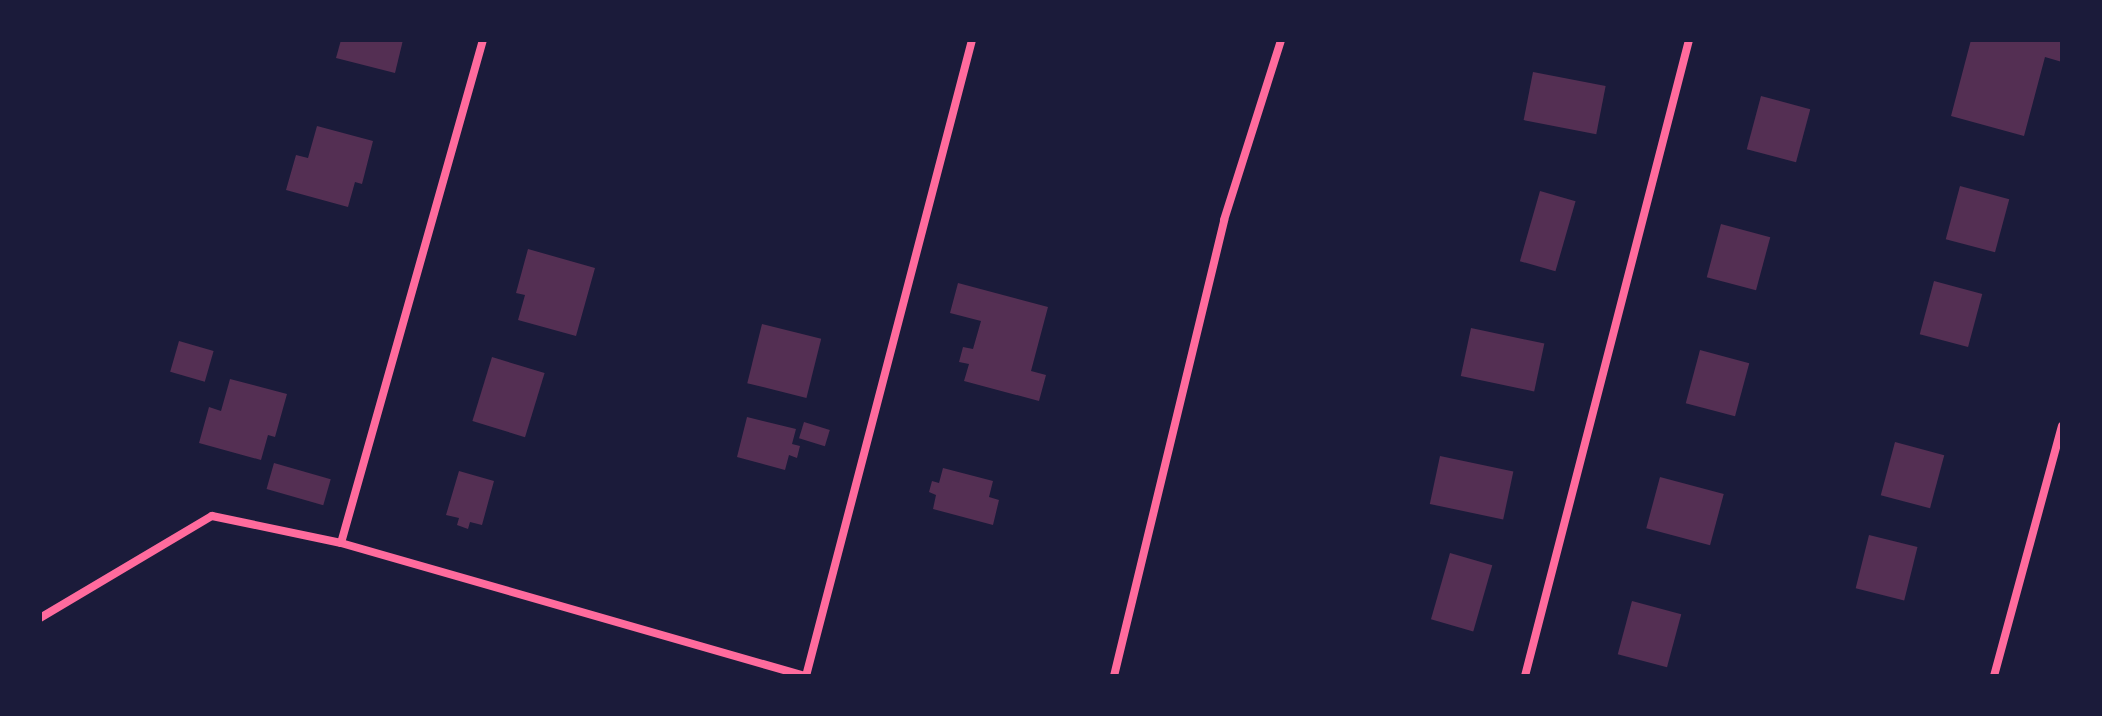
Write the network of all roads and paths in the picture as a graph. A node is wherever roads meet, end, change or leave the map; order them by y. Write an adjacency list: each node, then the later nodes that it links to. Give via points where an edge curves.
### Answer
1 (483, 40): 6 (street)
2 (972, 40): 8 (street)
3 (1281, 40): 9 (street, via 1224,220)
4 (1689, 40): 10 (street)
5 (2062, 426): 11 (street)
6 (341, 543): 7 (street, via 212,516); 8 (street)
7 (40, 618)
8 (806, 676)
9 (1114, 676)
10 (1525, 676)
11 (1994, 676)

